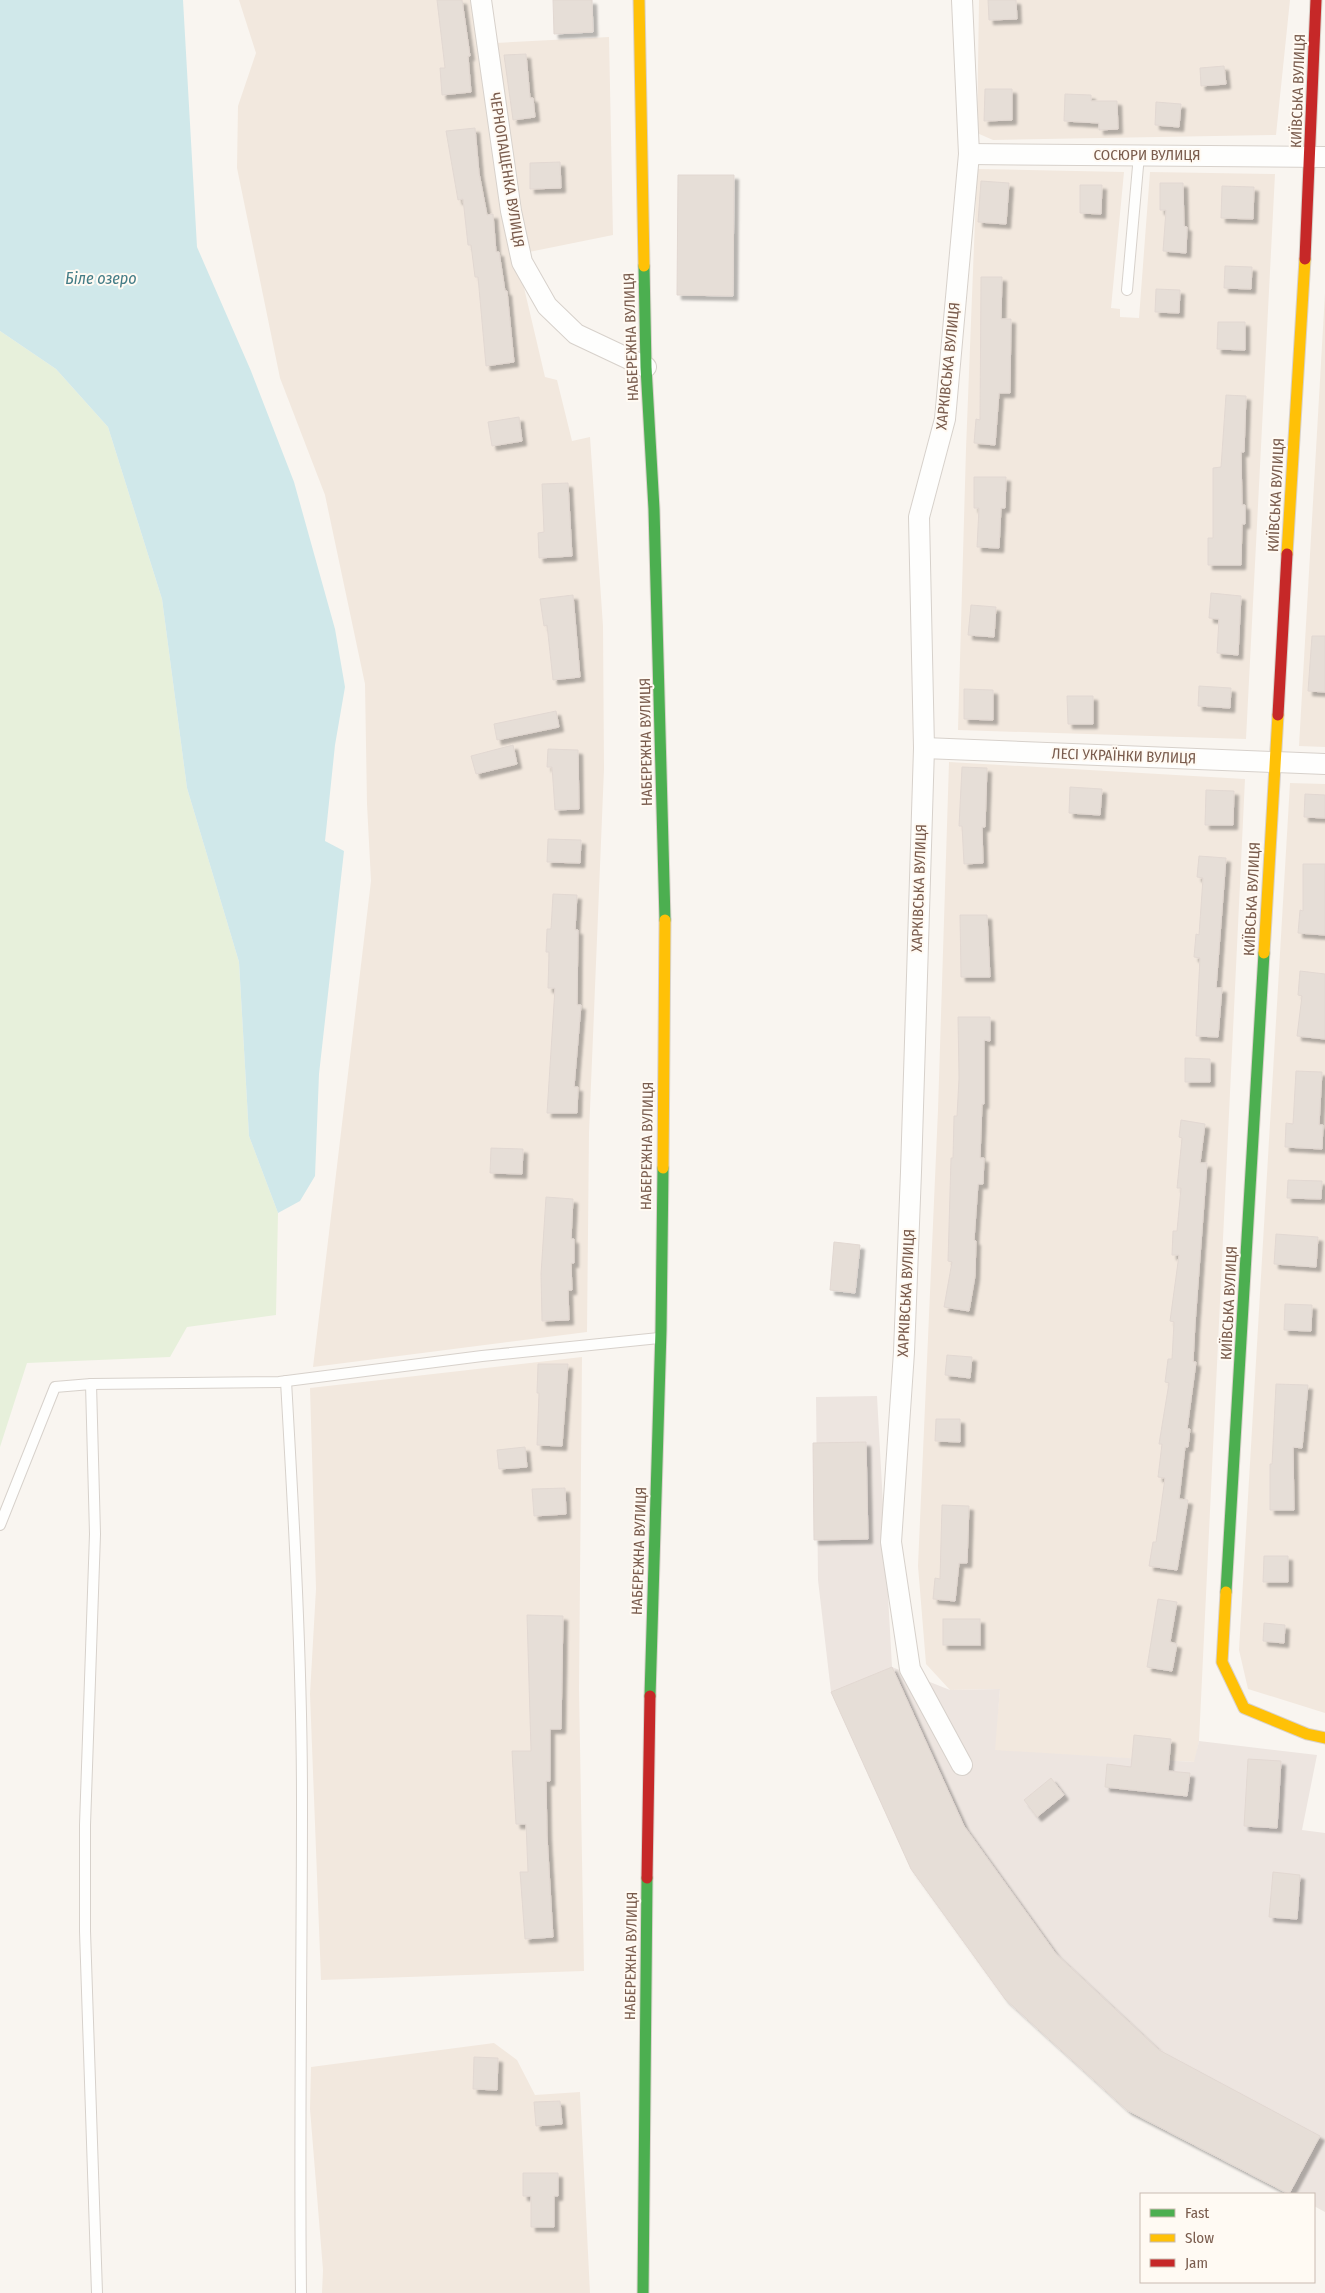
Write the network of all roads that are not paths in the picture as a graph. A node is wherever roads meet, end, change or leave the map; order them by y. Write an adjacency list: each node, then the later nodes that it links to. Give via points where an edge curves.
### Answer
1 (481, 0): 9 (street, ЧЕРНОПАЩЕНКА ВУЛИЦЯ, via 511,211 522,262 547,306 576,334)
2 (639, 0): 9 (main road, НАБЕРЕЖНА ВУЛИЦЯ)
3 (962, 0): 5 (street, ХАРКІВСЬКА ВУЛИЦЯ)
4 (1316, 0): 7 (main road, КИЇВСЬКА ВУЛИЦЯ)
5 (969, 154): 6 (street, СОСЮРИ ВУЛИЦЯ); 10 (street, ХАРКІВСЬКА ВУЛИЦЯ, via 945,419 919,517)
6 (1139, 155): 7 (street, СОСЮРИ ВУЛИЦЯ); 8 (lane)
7 (1318, 157): 11 (main road, КИЇВСЬКА ВУЛИЦЯ)
8 (1128, 290)
9 (646, 367): 13 (main road, НАБЕРЕЖНА ВУЛИЦЯ, via 656,549 665,922)
10 (924, 748): 11 (street, ЛЕСІ УКРАЇНКИ ВУЛИЦЯ); 18 (street, ХАРКІВСЬКА ВУЛИЦЯ, via 904,1352 890,1542 910,1669)
11 (1275, 762): 12 (street, ЛЕСІ УКРАЇНКИ ВУЛИЦЯ); 17 (main road, КИЇВСЬКА ВУЛИЦЯ, via 1222,1662 1244,1708 1307,1734)
12 (1325, 764)
13 (660, 1338): 14 (lane); 21 (main road, НАБЕРЕЖНА ВУЛИЦЯ, via 644,2070)
14 (286, 1381): 15 (lane); 20 (lane, via 298,1594 302,1792)
15 (91, 1384): 16 (lane, via 55,1387); 19 (lane, via 95,1534 85,1825 85,1931)
16 (0, 1525)
17 (1325, 1738)
18 (962, 1765)
19 (97, 2293)
20 (302, 2293)
21 (644, 2293)

